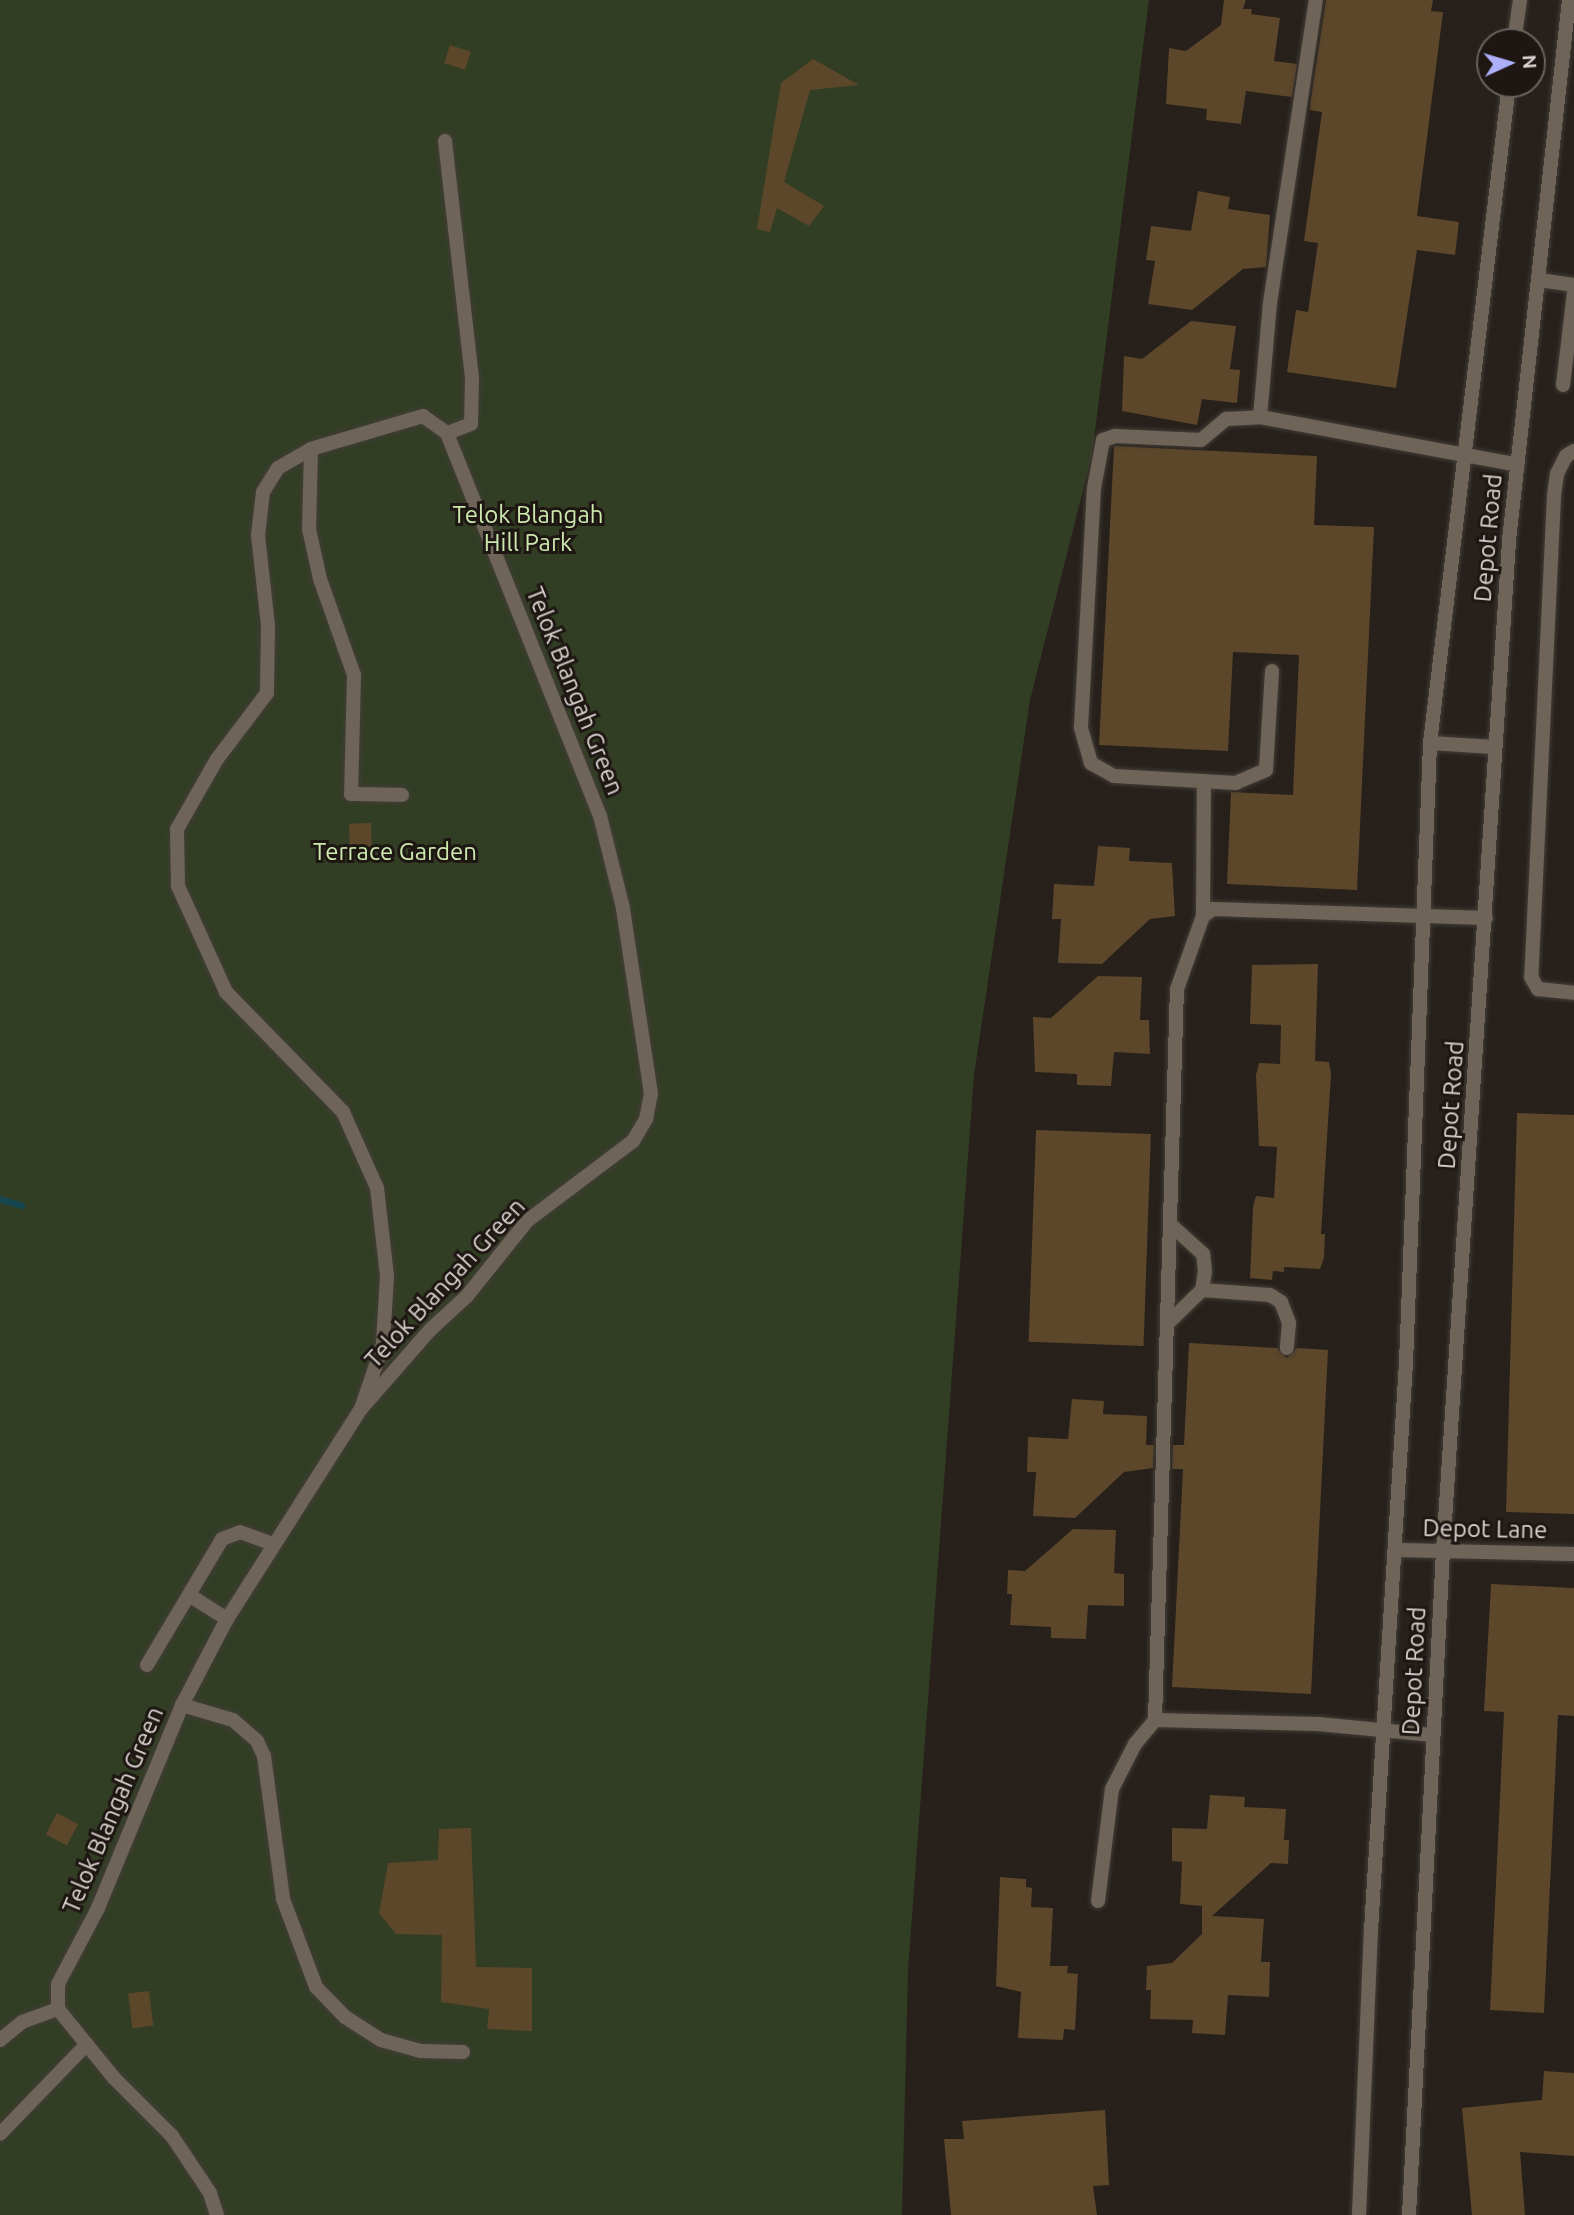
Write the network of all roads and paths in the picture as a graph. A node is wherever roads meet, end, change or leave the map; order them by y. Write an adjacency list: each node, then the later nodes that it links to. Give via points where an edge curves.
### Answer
1 (1316, 0): 12 (street, via 1270,303)
2 (1520, 0): 4 (street)
3 (1569, 0): 5 (street, Depot Road)
4 (1516, 28)
5 (1569, 42): 8 (street, Depot Road)
6 (1507, 98): 16 (street, Depot Road)
7 (445, 141): 13 (street, via 472,378 471,425)
8 (1539, 280): 9 (street); 17 (street, Depot Road)
9 (1574, 285)
10 (1574, 293): 11 (street)
11 (1563, 386)
12 (1260, 417): 16 (street); 21 (street, via 1226,419 1192,445 1115,436 1103,440 1094,488 1081,727 1091,763 1114,776)
13 (447, 433): 14 (street, Telok Blangah Green, via 423,416); 31 (street, Telok Blangah Green, via 600,816 623,908 651,1094 646,1119 633,1141 527,1221 467,1296 430,1329)
14 (311, 449): 22 (street, via 309,528 320,579 354,675 351,794); 31 (street, Telok Blangah Green, via 278,468 262,492 258,534 268,626 267,693 217,759 177,829 178,886 226,992 344,1112 377,1188 387,1276 383,1344)
15 (1574, 451): 26 (street, via 1557,474 1554,496 1531,977 1538,989)
16 (1465, 453): 17 (street); 19 (street, Depot Road)
17 (1518, 465): 20 (street, Depot Road)
18 (1272, 671): 21 (street, via 1266,770 1236,783)
19 (1430, 743): 20 (street); 23 (street, Depot Road)
20 (1494, 747): 25 (street, Depot Road)
21 (1205, 781): 24 (street)
22 (402, 795)
23 (1423, 915): 24 (street, via 1213,909); 25 (street); 33 (street, Depot Road)
24 (1202, 916): 27 (street, via 1177,989)
25 (1486, 918): 34 (street, Depot Road)
26 (1574, 993)
27 (1171, 1225): 28 (street, via 1202,1254); 29 (street)
28 (1202, 1290): 29 (street); 30 (street, via 1270,1295 1281,1302 1289,1323)
29 (1169, 1322): 40 (street)
30 (1287, 1348)
31 (361, 1409): 32 (street, Telok Blangah Green)
32 (273, 1544): 36 (street, via 250,1533 222,1539); 37 (street, Telok Blangah Green)
33 (1395, 1550): 34 (street, Depot Lane); 41 (street, Depot Road)
34 (1443, 1551): 35 (street, Depot Lane); 42 (street, Depot Road)
35 (1574, 1554)
36 (189, 1595): 37 (street); 38 (street)
37 (227, 1619): 39 (street, Telok Blangah Green)
38 (146, 1665)
39 (182, 1705): 44 (street, Telok Blangah Green, via 98,1908 58,1984); 47 (street, via 233,1720 257,1741 264,1756 283,1899 316,1987 345,2017 381,2039 421,2052)
40 (1155, 1720): 41 (street, via 1318,1724); 43 (street, via 1135,1744 1112,1789)
41 (1383, 1731): 42 (street); 50 (street, Depot Road)
42 (1433, 1735): 51 (street, Depot Road)
43 (1098, 1901)
44 (58, 2009): 45 (street, via 22,2021); 46 (street)
45 (0, 2040)
46 (88, 2044): 48 (street); 49 (street, via 172,2136 210,2193)
47 (463, 2052)
48 (0, 2134)
49 (217, 2215)
50 (1359, 2215)
51 (1409, 2215)

